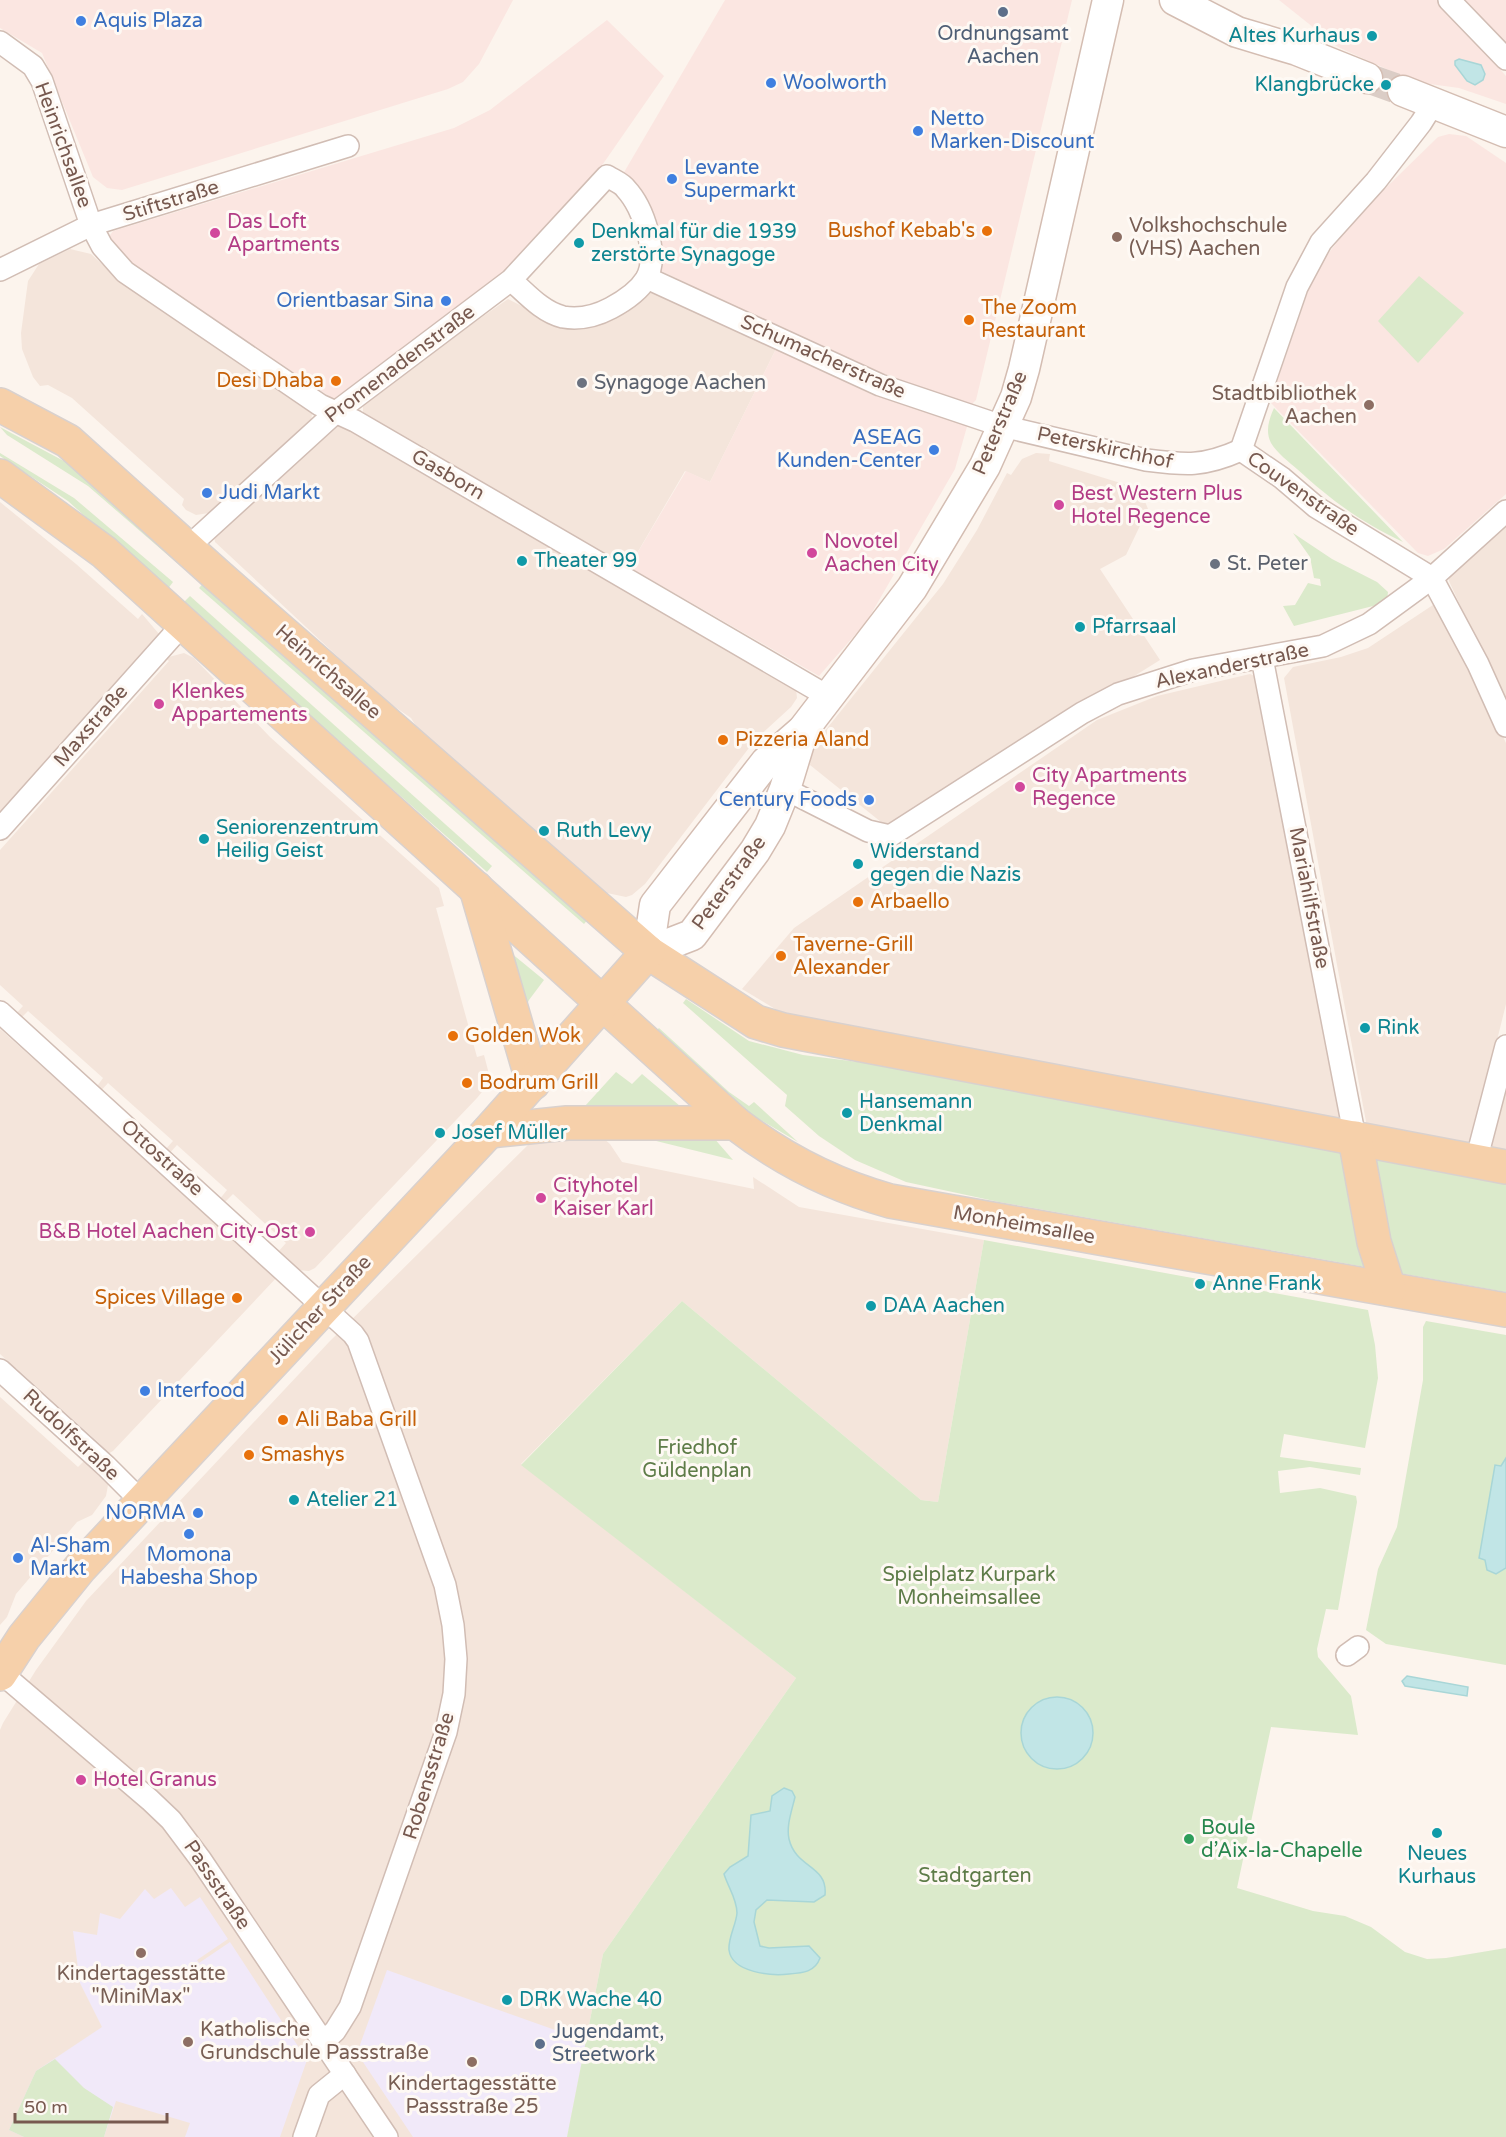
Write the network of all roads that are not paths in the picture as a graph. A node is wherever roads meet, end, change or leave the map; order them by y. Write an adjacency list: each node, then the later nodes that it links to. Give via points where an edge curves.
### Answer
1 (1108, 0): 19 (street, Peterstraße, via 1032,337 1016,397)
2 (1175, 0): 6 (street, via 1237,32)
3 (1216, 0): 6 (street)
4 (1449, 0): 7 (street)
5 (0, 42): 13 (street, Heinrichsallee, via 33,66 42,81)
6 (1298, 50): 8 (street)
7 (1506, 59)
8 (1367, 78)
9 (1403, 91): 10 (street)
10 (1433, 104): 11 (street); 20 (street, Couvenstraße, via 1376,181 1321,242 1297,287)
11 (1506, 132)
12 (348, 146): 13 (street, Stiftstraße)
13 (91, 225): 14 (street, Stiftstraße); 18 (street, Gasborn, via 102,246 125,272 320,405)
14 (0, 270)
15 (647, 278): 16 (street, via 627,299 584,319 562,316 540,306); 16 (street, Promenadenstraße, via 648,232 639,208 625,187 608,176); 19 (street, Schumacherstraße, via 880,385)
16 (511, 280): 18 (street, Promenadenstraße)
17 (0, 405): 23 (main road, Heinrichsallee, via 68,441)
18 (336, 412): 23 (street, Promenadenstraße); 27 (street, Gasborn)
19 (1002, 426): 20 (street, Peterskirchhof, via 1166,463 1213,462); 27 (street, Peterstraße, via 985,466 912,588)
20 (1241, 450): 24 (street, Couvenstraße, via 1316,507)
21 (0, 476): 25 (main road, via 104,552)
22 (1506, 511): 24 (street, Alexanderstraße)
23 (187, 548): 33 (main road, Heinrichsallee)
24 (1432, 578): 26 (street, Alexanderstraße, via 1369,624 1323,646); 28 (street)
25 (183, 624): 31 (street, Maxstraße); 32 (main road)
26 (1262, 658): 30 (street, Alexanderstraße, via 1193,670 1118,694 890,836 868,831); 40 (street, Mariahilfstraße)
27 (829, 697): 29 (street, Peterstraße)
28 (1506, 726)
29 (803, 730): 30 (street, Peterstraße); 33 (street, Peterstraße, via 766,762 655,905)
30 (785, 789): 33 (street, Peterstraße, via 755,851 692,935)
31 (0, 829)
32 (476, 888): 34 (main road); 37 (main road)
33 (648, 952): 34 (main road, Jülicher Straße); 40 (main road, via 756,1022 783,1030)
34 (603, 1004): 37 (main road, Jülicher Straße); 38 (main road, Monheimsallee)
35 (0, 1012): 43 (street, Ottostraße)
36 (1506, 1046): 41 (street)
37 (532, 1083): 39 (main road, Jülicher Straße)
38 (735, 1123): 39 (main road, via 567,1124); 42 (main road, Monheimsallee, via 806,1171 890,1202)
39 (489, 1131): 43 (main road, Jülicher Straße)
40 (1355, 1138): 41 (main road); 42 (main road, via 1374,1242)
41 (1491, 1164)
42 (1389, 1289): 44 (main road, Monheimsallee)
43 (324, 1305): 46 (main road, Jülicher Straße); 48 (street, Robensstraße, via 358,1341 441,1572 456,1659 454,1694 431,1781 350,2007)
44 (1506, 1310)
45 (0, 1370): 46 (street, Rudolfstraße)
46 (141, 1501): 47 (main road, Jülicher Straße, via 37,1620)
47 (0, 1673): 48 (street, Passstraße, via 171,1820)
48 (323, 2042): 49 (street, Passstraße)
49 (345, 2074): 50 (street, via 319,2095); 51 (street, Passstraße)
50 (304, 2137)
51 (387, 2137)

